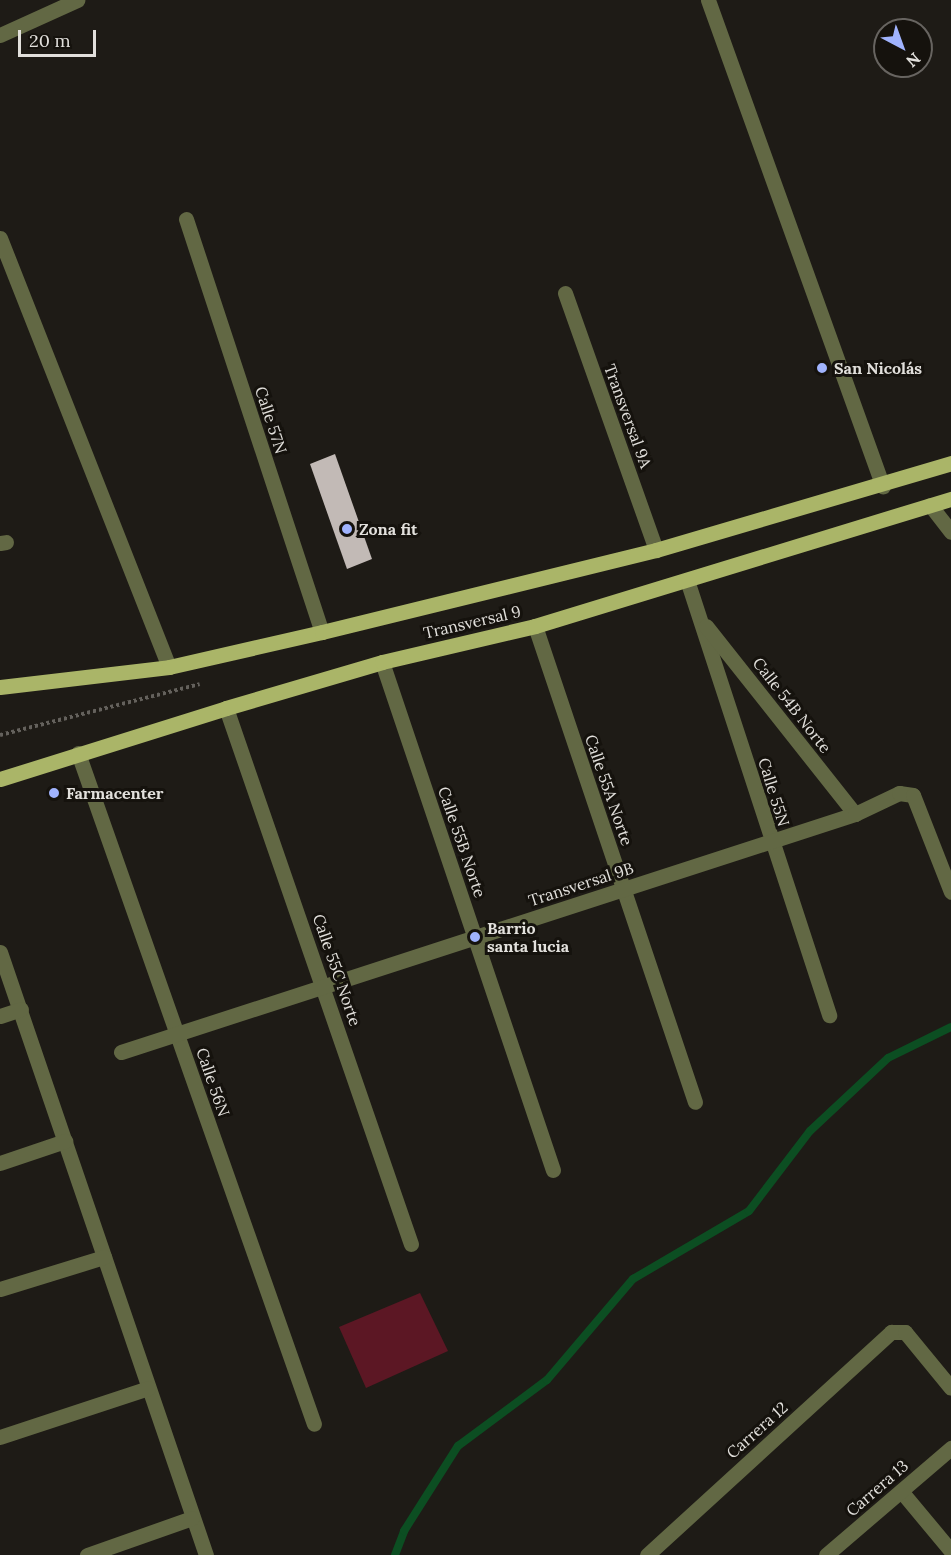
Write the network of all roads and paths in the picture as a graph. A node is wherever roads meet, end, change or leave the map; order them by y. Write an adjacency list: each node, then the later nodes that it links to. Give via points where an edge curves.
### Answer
1 (77, 0): 3 (street)
2 (708, 0): 8 (street)
3 (0, 35)
4 (186, 219): 16 (street, Calle 57N)
5 (0, 238): 18 (street)
6 (565, 293): 12 (street, Transversal 9A)
7 (951, 464): 8 (main road, Transversal 9)
8 (883, 486): 12 (main road, Transversal 9)
9 (951, 499): 10 (main road, Transversal 9)
10 (930, 505): 11 (street); 13 (main road, Transversal 9)
11 (951, 532)
12 (656, 550): 16 (main road, Transversal 9)
13 (687, 580): 14 (street, Calle 55N); 15 (main road, Transversal 9)
14 (701, 619): 23 (street, Calle 54B Norte); 24 (street, Calle 55N)
15 (535, 626): 17 (main road, Transversal 9); 25 (street, Calle 55A Norte)
16 (322, 632): 18 (main road, Transversal 9)
17 (382, 662): 20 (main road, Transversal 9); 27 (street, Calle 55B Norte)
18 (170, 667): 19 (main road, Transversal 9)
19 (0, 687)
20 (226, 708): 21 (main road, Transversal 9); 29 (street, Calle 55C Norte)
21 (78, 753): 22 (main road, Transversal 9); 33 (street, Calle 56N)
22 (0, 778)
23 (855, 814): 24 (street, Transversal 9B); 26 (street, Transversal 9B, via 899,793 913,795)
24 (770, 841): 25 (street, Transversal 9B); 31 (street, Calle 55N)
25 (624, 889): 27 (street, Transversal 9B); 35 (street, Calle 55A Norte)
26 (951, 892)
27 (475, 937): 29 (street, Transversal 9B); 38 (street, Calle 55B Norte)
28 (0, 952): 30 (street)
29 (323, 986): 33 (street, Transversal 9B); 39 (street, Calle 55C Norte)
30 (21, 1009): 32 (street); 36 (street)
31 (828, 1015)
32 (0, 1016)
33 (177, 1033): 34 (street, Transversal 9B); 44 (street, Calle 56N)
34 (121, 1052)
35 (695, 1102)
36 (65, 1142): 37 (street); 40 (street)
37 (0, 1163)
38 (554, 1170)
39 (411, 1244)
40 (104, 1257): 41 (street); 42 (street)
41 (0, 1289)
42 (148, 1388): 45 (street); 48 (street)
43 (951, 1388): 52 (street, Carrera 12, via 905,1332 891,1332)
44 (314, 1424)
45 (0, 1437)
46 (951, 1448): 47 (street, Carrera 13)
47 (901, 1491): 49 (street); 53 (street, Carrera 13)
48 (192, 1518): 50 (street); 51 (street)
49 (951, 1551)
50 (87, 1555)
51 (206, 1555)
52 (647, 1555)
53 (826, 1555)

